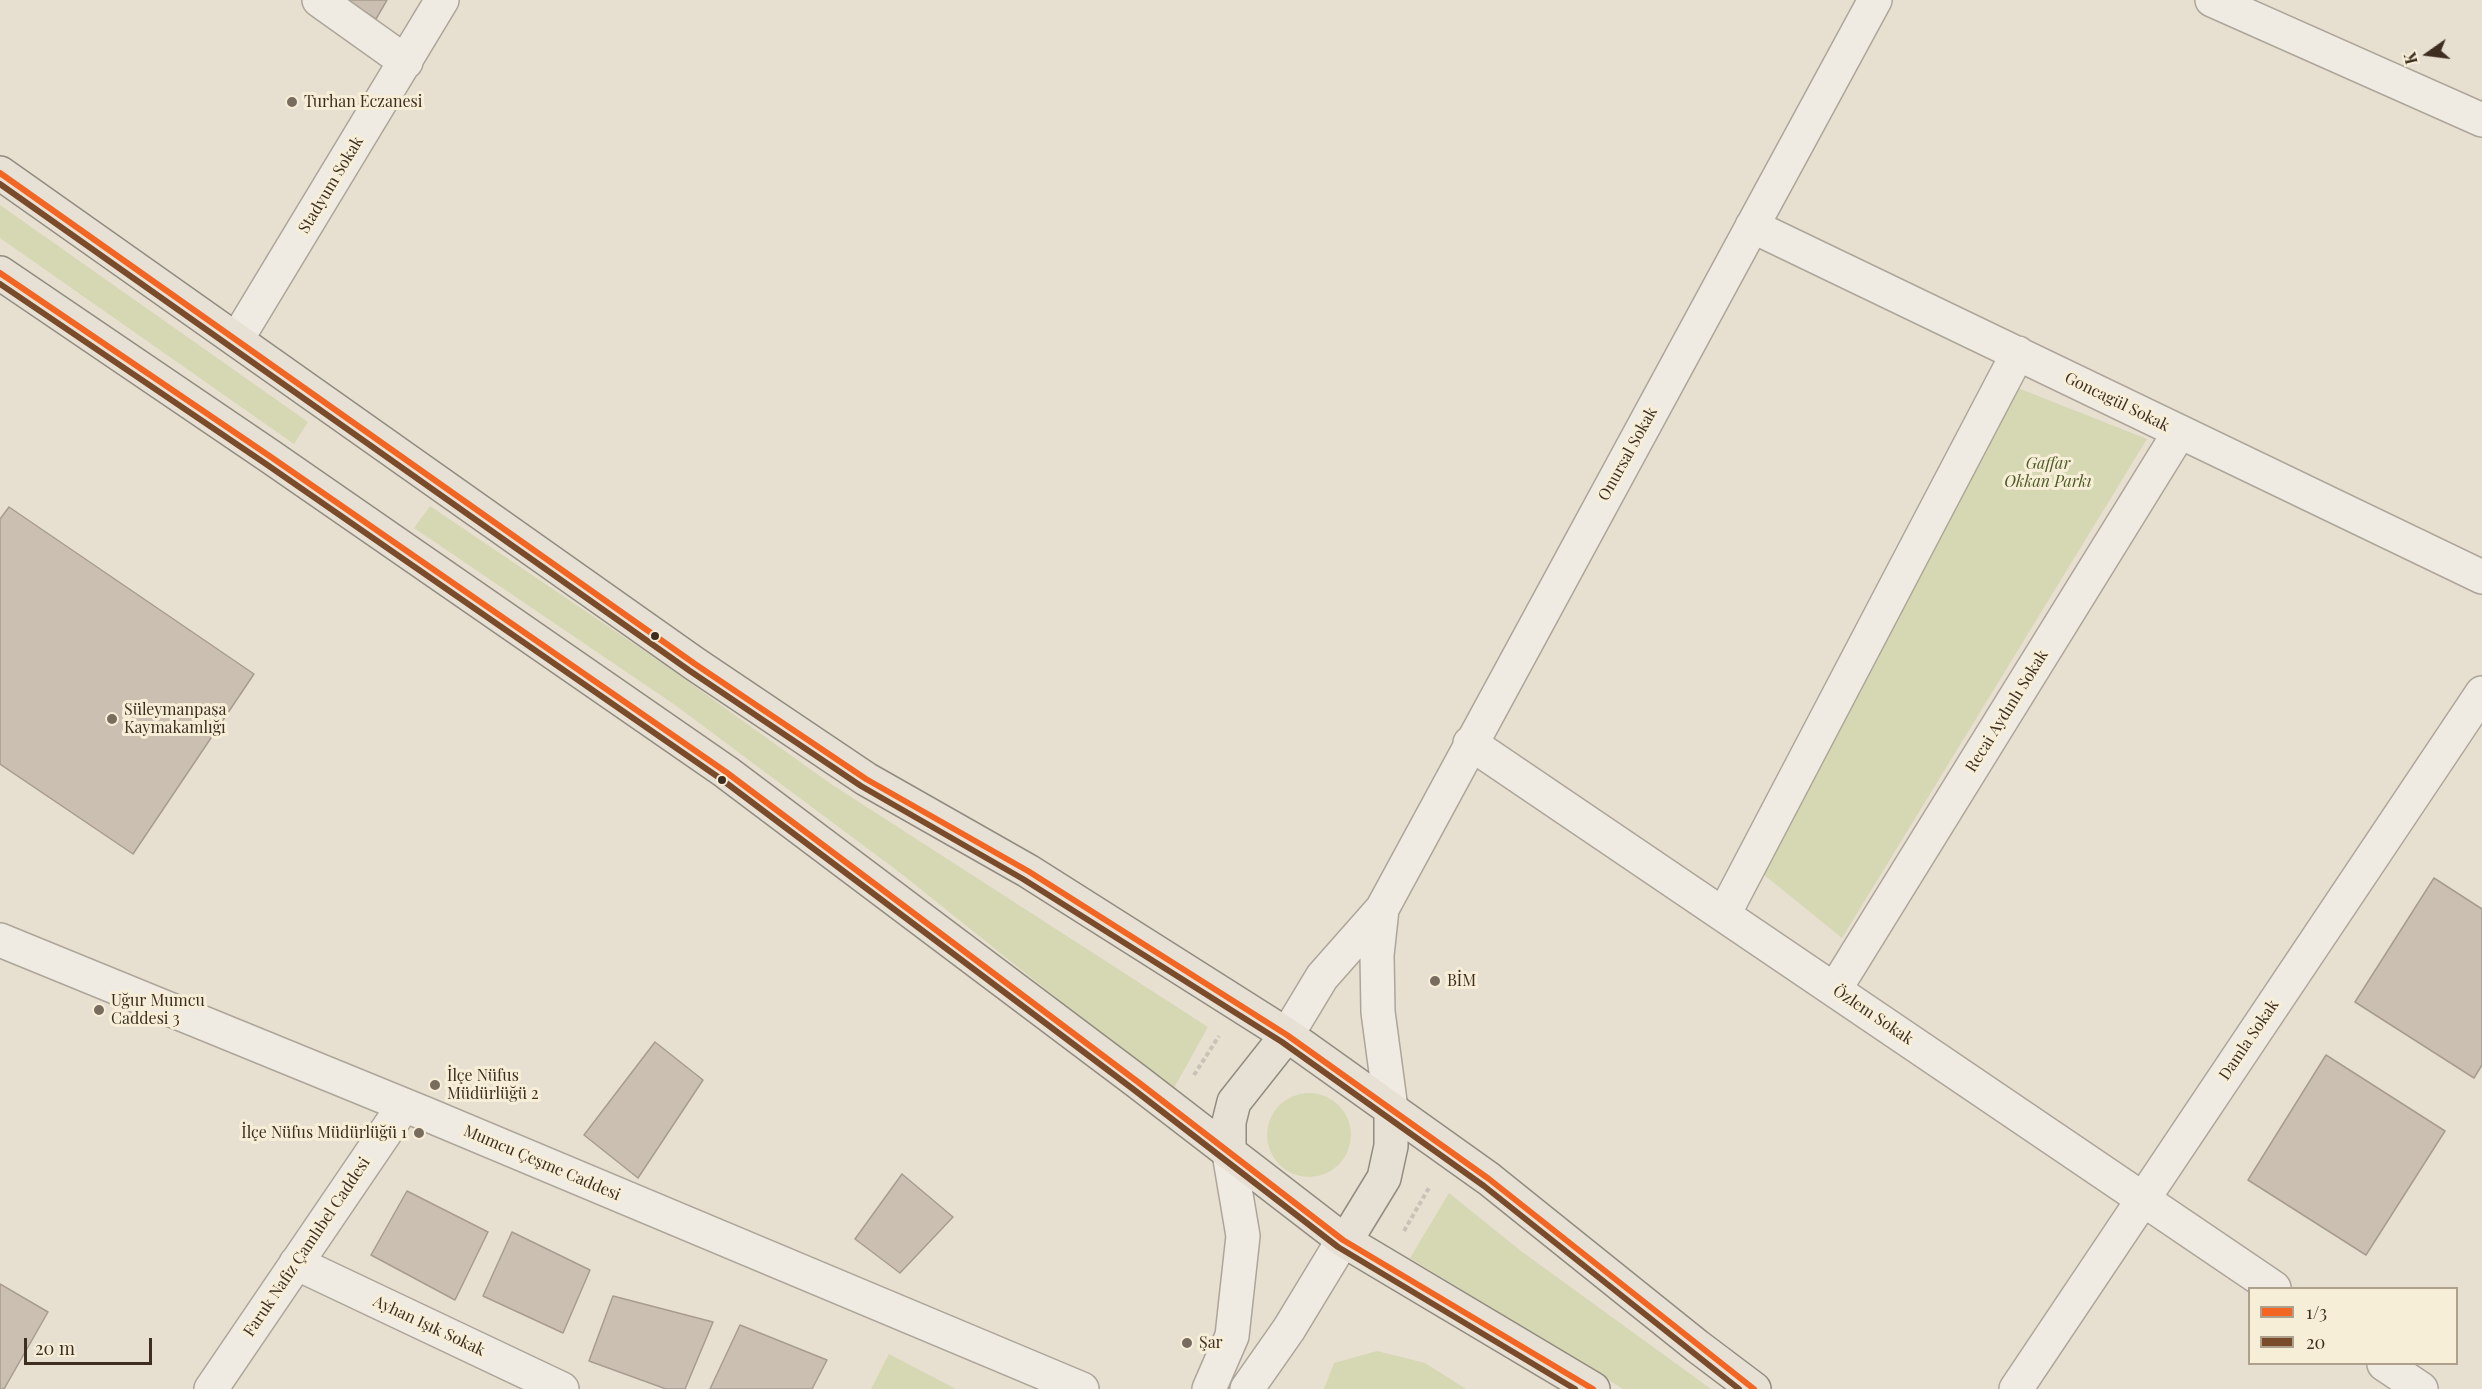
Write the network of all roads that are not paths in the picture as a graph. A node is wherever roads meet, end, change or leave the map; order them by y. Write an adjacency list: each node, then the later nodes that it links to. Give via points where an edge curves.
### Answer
1 (319, 0): 5 (street)
2 (442, 0): 5 (street, Stadyum Sokak)
3 (1875, 0): 8 (street, Onursal Sokak)
4 (2212, 0): 6 (street)
5 (406, 62): 10 (street, Stadyum Sokak)
6 (2482, 120)
7 (0, 173): 10 (main road)
8 (1752, 226): 11 (street, Goncagül Sokak); 15 (street, Onursal Sokak)
9 (0, 273): 23 (main road, via 726,772)
10 (237, 339): 20 (main road, via 667,644 866,779 1028,871)
11 (2018, 353): 12 (street, Goncagül Sokak); 17 (street)
12 (2179, 433): 13 (street, Goncagül Sokak); 19 (street, Recai Aydınlı Sokak)
13 (2482, 578)
14 (2482, 693): 24 (street, Damla Sokak)
15 (1470, 743): 16 (street, Onursal Sokak); 17 (street, Özlem Sokak)
16 (1382, 909): 20 (street, via 1322,977); 22 (street, via 1377,955 1378,1012)
17 (1724, 914): 19 (street, Özlem Sokak)
18 (0, 940): 21 (street, Mumcu Çeşme Caddesi)
19 (1834, 989): 24 (street, Özlem Sokak)
20 (1287, 1035): 22 (main road); 23 (main road, via 1234,1102 1229,1122)
21 (404, 1105): 26 (street, Faruk Nafiz Çamlıbel Caddesi); 31 (street, Mumcu Çeşme Caddesi)
22 (1390, 1109): 25 (main road, via 1391,1146 1384,1178); 35 (main road, via 1489,1179)
23 (1229, 1153): 25 (main road); 32 (street, via 1243,1236 1232,1336)
24 (2142, 1199): 27 (street, Özlem Sokak); 36 (street, Damla Sokak)
25 (1343, 1240): 33 (street); 34 (main road)
26 (296, 1263): 29 (street, Faruk Nafiz Çamlıbel Caddesi); 30 (street, Ayhan Işık Sokak)
27 (2273, 1287)
28 (2385, 1365): 37 (street)
29 (210, 1389)
30 (562, 1389)
31 (1082, 1389)
32 (1209, 1389)
33 (1247, 1389)
34 (1593, 1389)
35 (1754, 1389)
36 (2016, 1389)
37 (2421, 1389)

